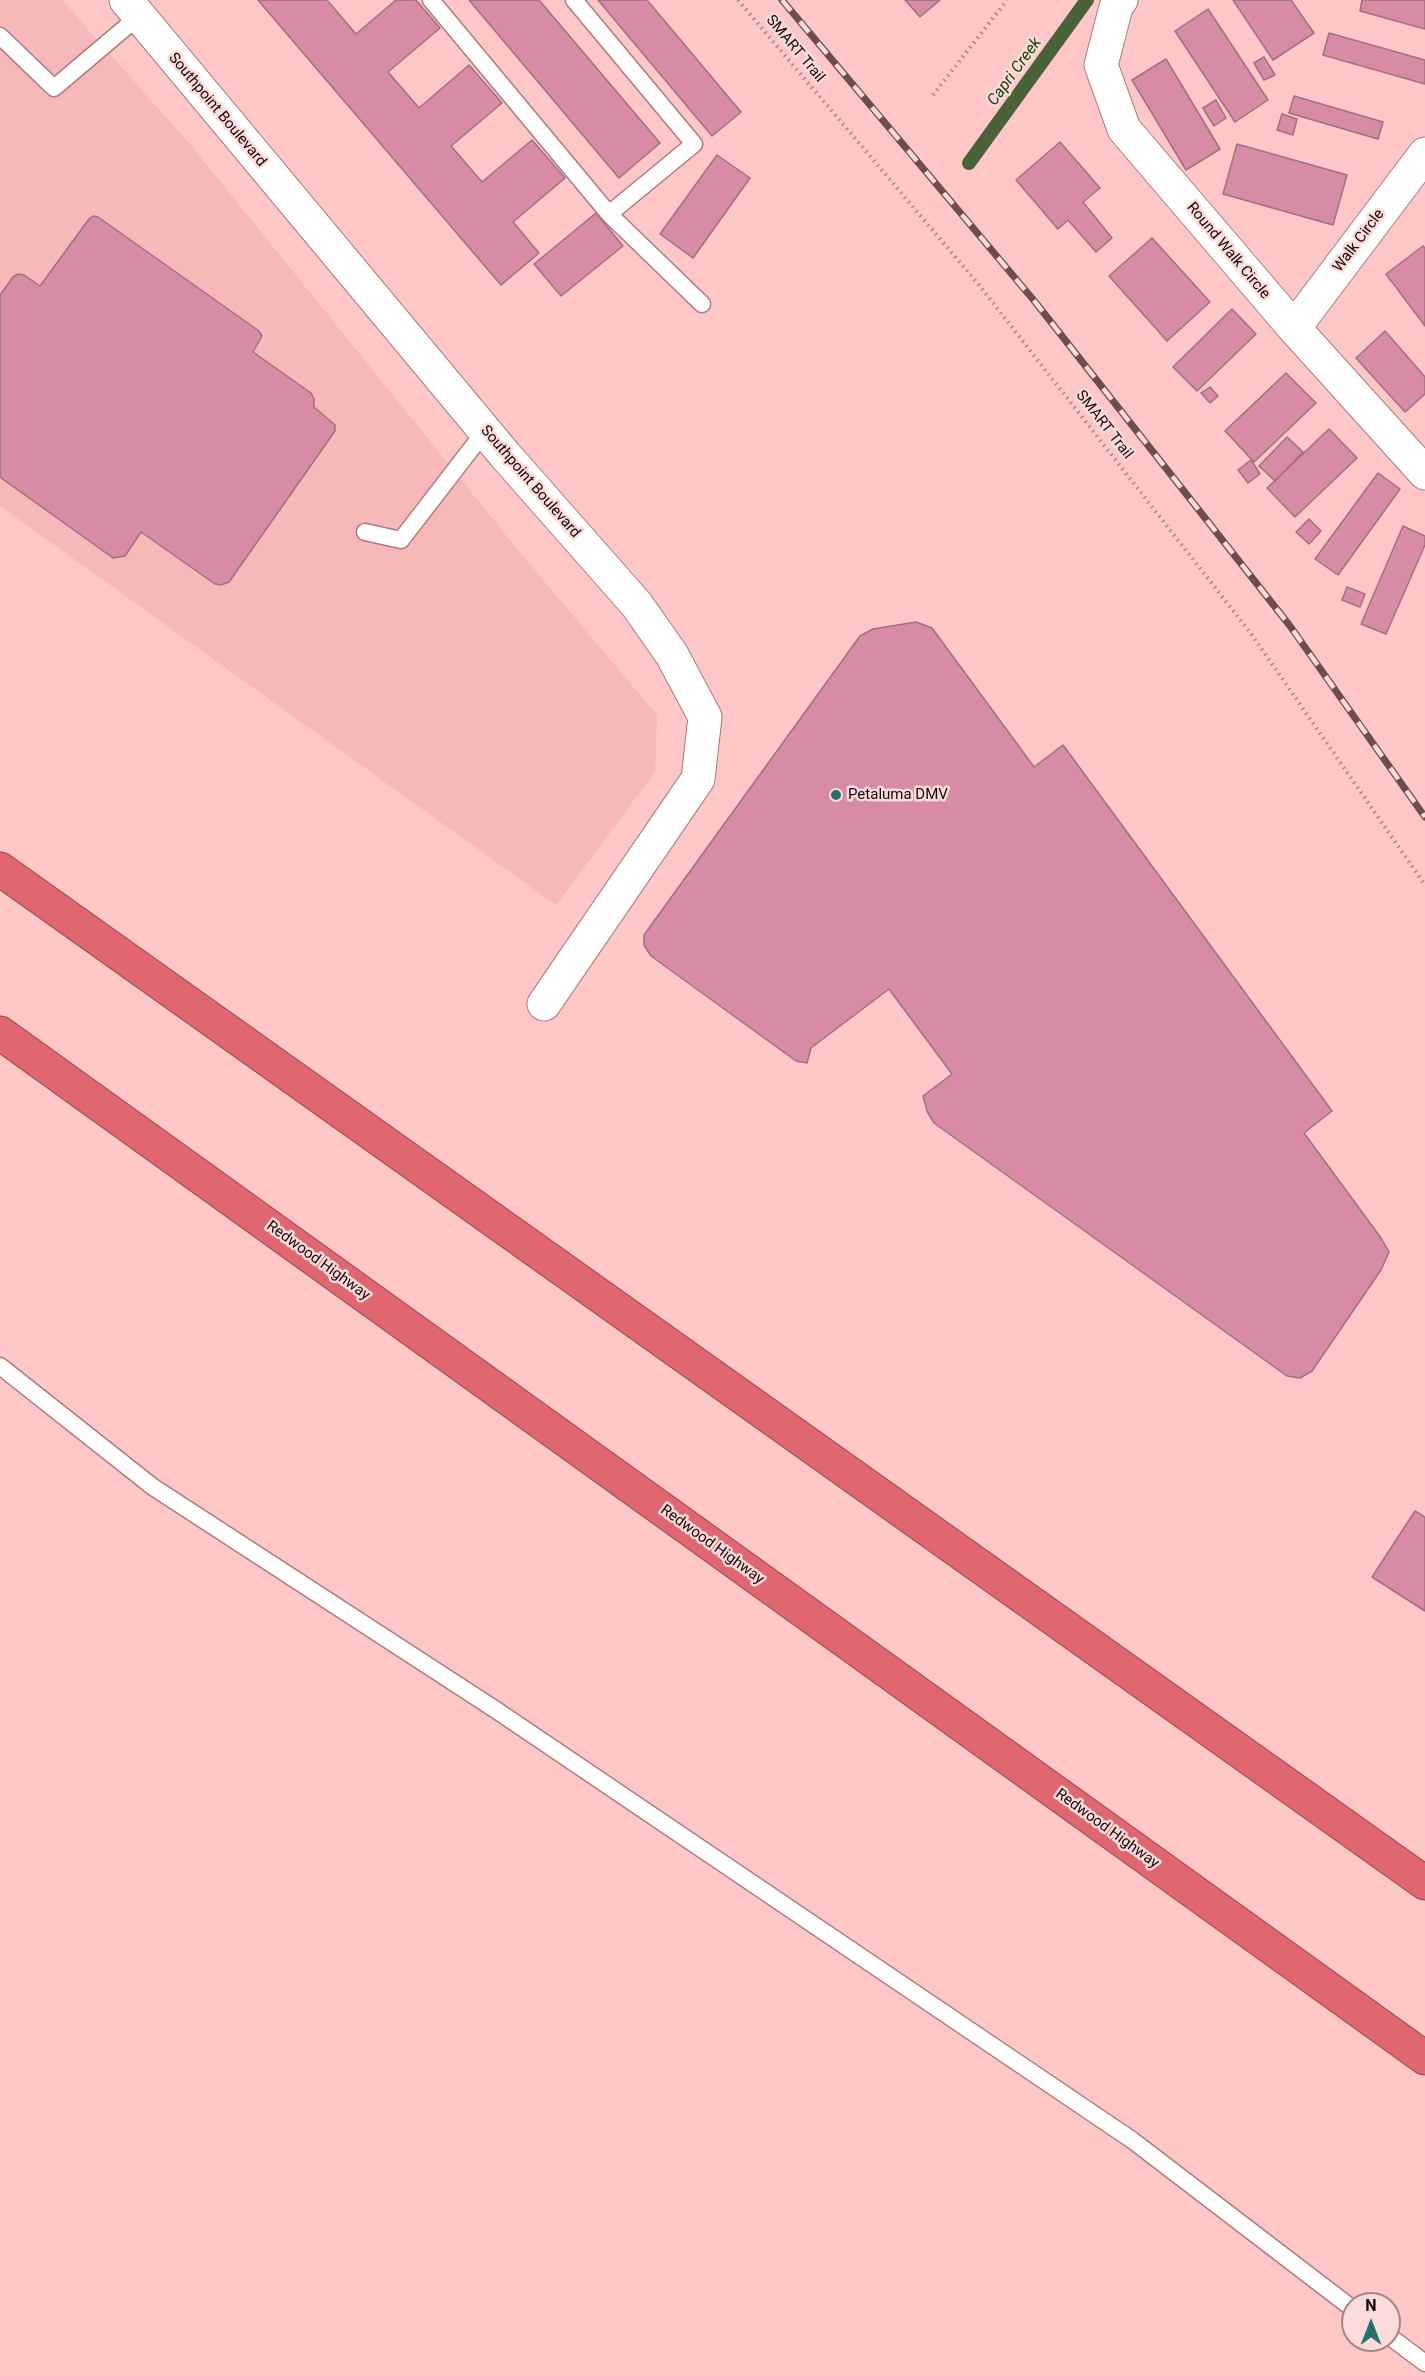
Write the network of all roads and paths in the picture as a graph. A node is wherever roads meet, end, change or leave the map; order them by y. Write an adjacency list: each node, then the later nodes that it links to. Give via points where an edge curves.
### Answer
1 (431, 0): 10 (lane)
2 (574, 0): 10 (lane, via 694,144)
3 (738, 0): 17 (path, SMART Trail, via 979,285 1252,635)
4 (1007, 0): 8 (path)
5 (1121, 0): 12 (street, Round Walk Circle, via 1101,66 1124,129)
6 (132, 8): 7 (lane, via 54,88); 13 (street, Southpoint Boulevard)
7 (0, 36)
8 (933, 94)
9 (1425, 154): 12 (street, Walk Circle)
10 (609, 214): 11 (lane)
11 (702, 304)
12 (1294, 328): 14 (street, Round Walk Circle)
13 (485, 431): 15 (lane, via 401,540); 18 (street, Southpoint Boulevard, via 637,605 672,655 705,717 698,780)
14 (1425, 473)
15 (365, 532)
16 (0, 869): 21 (highway)
17 (1425, 885)
18 (544, 1004)
19 (0, 1033): 22 (highway, Redwood Highway)
20 (0, 1366): 23 (lane, via 153,1487 496,1710 1132,2140)
21 (1425, 1883)
22 (1425, 2058)
23 (1341, 2299)
24 (1401, 2345): 25 (lane)
25 (1425, 2363)

